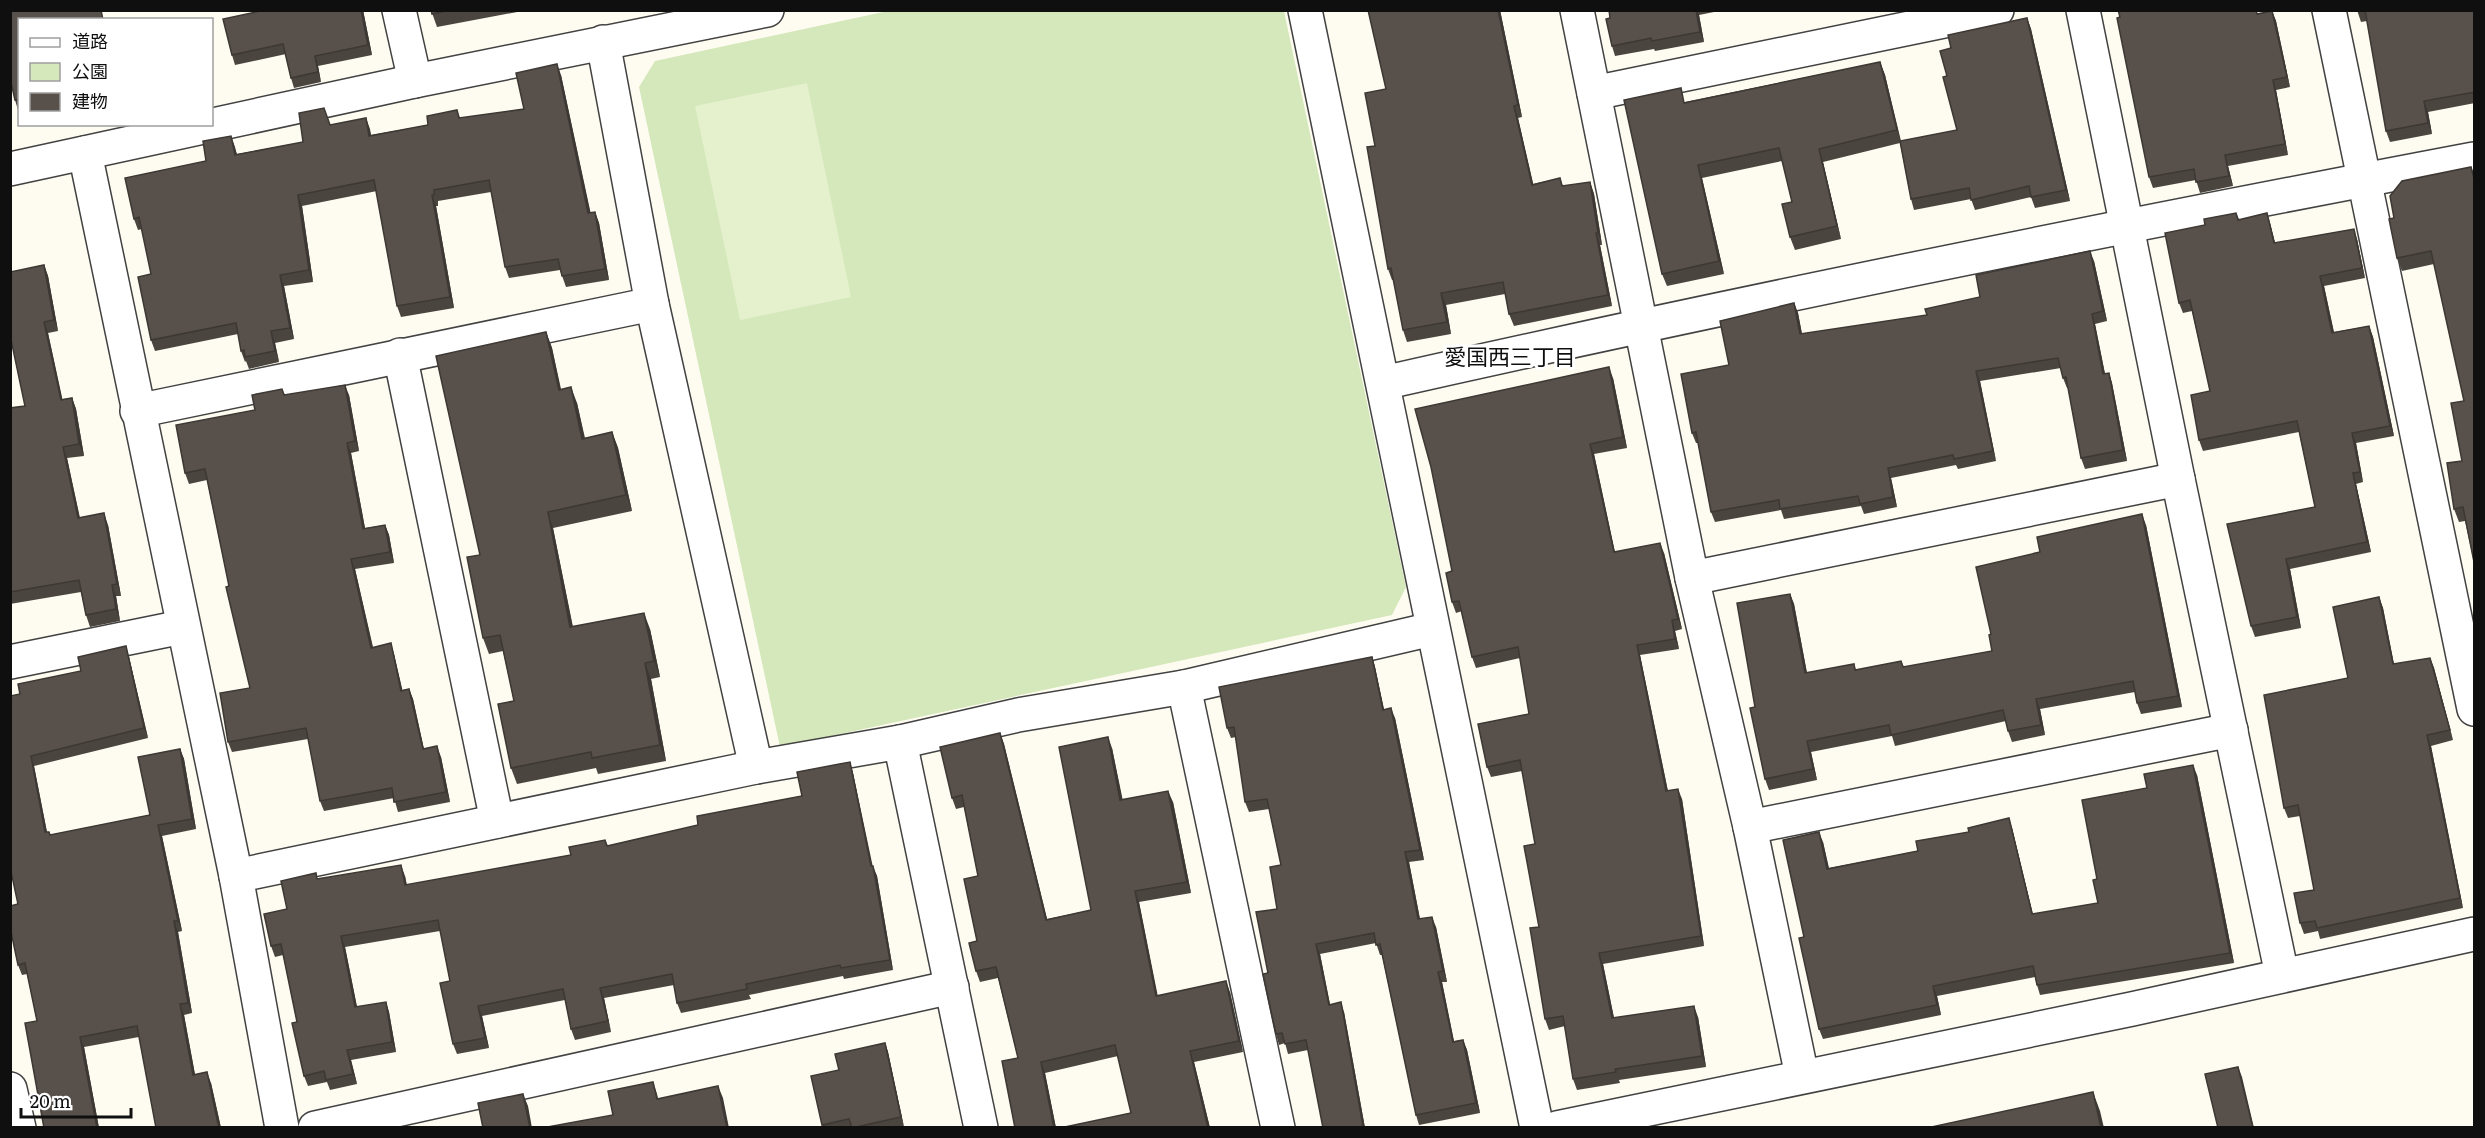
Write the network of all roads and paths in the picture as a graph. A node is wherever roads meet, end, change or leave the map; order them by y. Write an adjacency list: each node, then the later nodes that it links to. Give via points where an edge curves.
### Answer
1 (399, 10): 9 (street)
2 (767, 10): 8 (street)
3 (1305, 10): 21 (street)
4 (1577, 10): 10 (street)
5 (1997, 10): 10 (street)
6 (2083, 10): 17 (street)
7 (2329, 10): 16 (street)
8 (603, 42): 9 (street); 18 (street)
9 (414, 81): 11 (street)
10 (1594, 93): 19 (street)
11 (213, 125)
12 (208, 126): 13 (street)
13 (85, 153): 15 (street); 22 (street)
14 (2475, 159): 16 (street)
15 (10, 170)
16 (2366, 180): 17 (street); 29 (street)
17 (2127, 226): 19 (street); 23 (street)
18 (652, 304): 20 (street); 32 (street)
19 (1641, 325): 21 (street); 24 (street)
20 (400, 355): 22 (street); 33 (street)
21 (1383, 383): 26 (street)
22 (137, 411): 25 (street)
23 (2178, 479): 24 (street); 30 (street)
24 (1692, 578): 34 (street)
25 (182, 627): 27 (street); 35 (street)
26 (1432, 629): 28 (street); 46 (street)
27 (10, 662)
28 (1185, 687): 31 (street, via 1018,716); 45 (street)
29 (2475, 709)
30 (2231, 730): 34 (street); 37 (street)
31 (900, 742): 32 (street); 38 (street)
32 (756, 767): 33 (street)
33 (497, 821): 35 (street)
34 (1750, 827): 39 (street)
35 (236, 876): 42 (street)
36 (2475, 934): 37 (street)
37 (2283, 975): 39 (street)
38 (952, 987): 43 (street); 44 (street)
39 (1802, 1076): 47 (street)
40 (10, 1089): 41 (street)
41 (19, 1128)
42 (282, 1128)
43 (315, 1128)
44 (981, 1128)
45 (1278, 1128)
46 (1537, 1128)
47 (1557, 1128)

